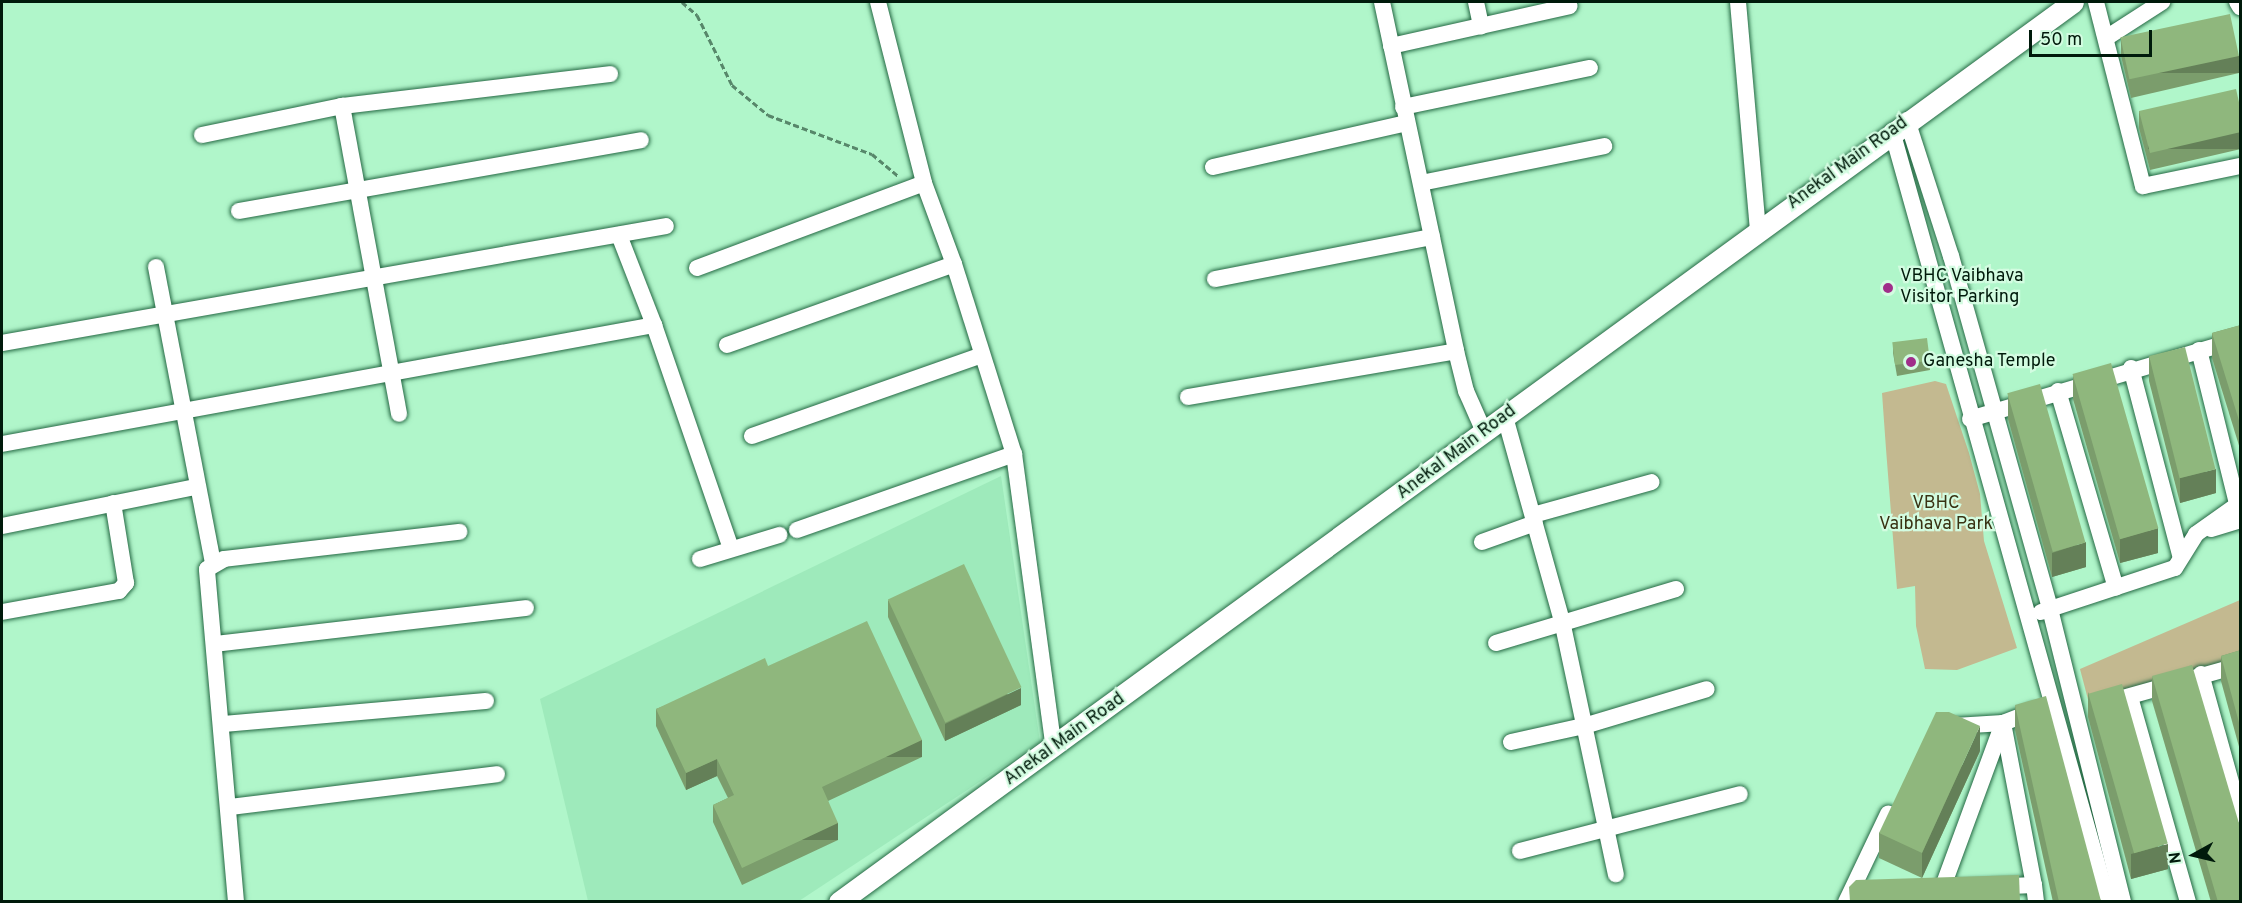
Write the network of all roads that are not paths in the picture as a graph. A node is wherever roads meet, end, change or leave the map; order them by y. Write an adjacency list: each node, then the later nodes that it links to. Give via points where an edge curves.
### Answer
1 (878, 2): 27 (street)
2 (1382, 2): 13 (street)
3 (1476, 2): 11 (street)
4 (1738, 2): 31 (street)
5 (2073, 2): 20 (main road, Anekal Main Road)
6 (2096, 2): 12 (street)
7 (2162, 2): 12 (street)
8 (2236, 2): 10 (street)
9 (1570, 6): 11 (street)
10 (2241, 7)
11 (1481, 26): 13 (street)
12 (2107, 43): 19 (street)
13 (1391, 46): 18 (street)
14 (1590, 68): 18 (street)
15 (610, 74): 16 (street)
16 (342, 106): 21 (street); 28 (street)
17 (2147, 110): 19 (street)
18 (1405, 115): 24 (street); 26 (street)
19 (2124, 116): 25 (street, via 2144,186)
20 (1900, 126): 31 (main road, Anekal Main Road); 52 (street, via 1951,256); 55 (street)
21 (201, 135)
22 (641, 140): 28 (street)
23 (1604, 146): 26 (street)
24 (1213, 166)
25 (2241, 166)
26 (1421, 183): 33 (street)
27 (917, 185): 34 (street); 36 (street)
28 (357, 188): 29 (street); 37 (street)
29 (239, 211)
30 (666, 226): 32 (street)
31 (1758, 230): 54 (main road, Anekal Main Road)
32 (619, 235): 37 (street); 40 (street)
33 (1432, 237): 38 (street); 45 (street)
34 (954, 264): 43 (street); 46 (street)
35 (156, 267): 39 (street)
36 (697, 268)
37 (373, 279): 39 (street); 48 (street)
38 (1215, 279)
39 (165, 316): 42 (street); 51 (street)
40 (654, 325): 48 (street); 70 (street)
41 (2241, 339): 44 (street)
42 (2, 343)
43 (727, 345)
44 (2199, 350): 47 (street); 63 (street)
45 (1456, 351): 50 (street); 56 (street, via 1466,391)
46 (982, 355): 57 (street); 59 (street)
47 (2131, 368): 49 (street); 71 (street)
48 (392, 373): 51 (street); 53 (street)
49 (2058, 391): 52 (street); 74 (street)
50 (1188, 398)
51 (182, 410): 58 (street); 61 (street)
52 (1993, 412): 55 (street); 77 (street)
53 (399, 414)
54 (1505, 417): 56 (main road, Anekal Main Road); 64 (street)
55 (1970, 419): 79 (street)
56 (1485, 434): 95 (main road, Anekal Main Road)
57 (752, 436)
58 (2, 444)
59 (1014, 454): 66 (street); 95 (street)
60 (1652, 482): 64 (street)
61 (196, 487): 62 (street); 73 (street)
62 (113, 503): 65 (street); 78 (street, via 126,583 119,591)
63 (2239, 509): 71 (street, via 2196,534)
64 (1534, 519): 69 (street); 80 (street)
65 (2, 526)
66 (797, 530)
67 (459, 532): 73 (street)
68 (779, 535): 70 (street)
69 (1482, 542)
70 (731, 548): 72 (street)
71 (2181, 558): 74 (street, via 2175,568)
72 (700, 559)
73 (213, 562): 82 (street, via 207,569)
74 (2116, 588): 77 (street)
75 (1676, 589): 80 (street)
76 (526, 608): 82 (street)
77 (2050, 609): 79 (street); 87 (street)
78 (2, 612)
79 (2026, 616): 89 (street)
80 (1562, 621): 81 (street); 92 (street)
81 (1496, 643)
82 (215, 644): 91 (street)
83 (2241, 665): 84 (street)
84 (2201, 674): 86 (street); 100 (street)
85 (1707, 689): 92 (street)
86 (2130, 697): 87 (street, via 2090,707); 111 (street)
87 (2074, 700): 89 (street); 110 (street)
88 (486, 701): 91 (street)
89 (2052, 704): 90 (street); 109 (street)
90 (2003, 723): 93 (street); 105 (street); 105 (street, via 1936,890)
91 (223, 724): 99 (street)
92 (1584, 726): 94 (street); 101 (street)
93 (1940, 727)
94 (1511, 742)
95 (1054, 748): 108 (main road, Anekal Main Road)
96 (497, 774): 99 (street)
97 (1740, 794): 101 (street)
98 (1894, 802): 106 (street)
99 (230, 807): 107 (street)
100 (2241, 815)
101 (1607, 831): 102 (street); 103 (street)
102 (1521, 851)
103 (1616, 874)
104 (1871, 892): 106 (street)
105 (2035, 893)
106 (1846, 897)
107 (236, 902)
108 (839, 902)
109 (2108, 902)
110 (2123, 902)
111 (2188, 902)

